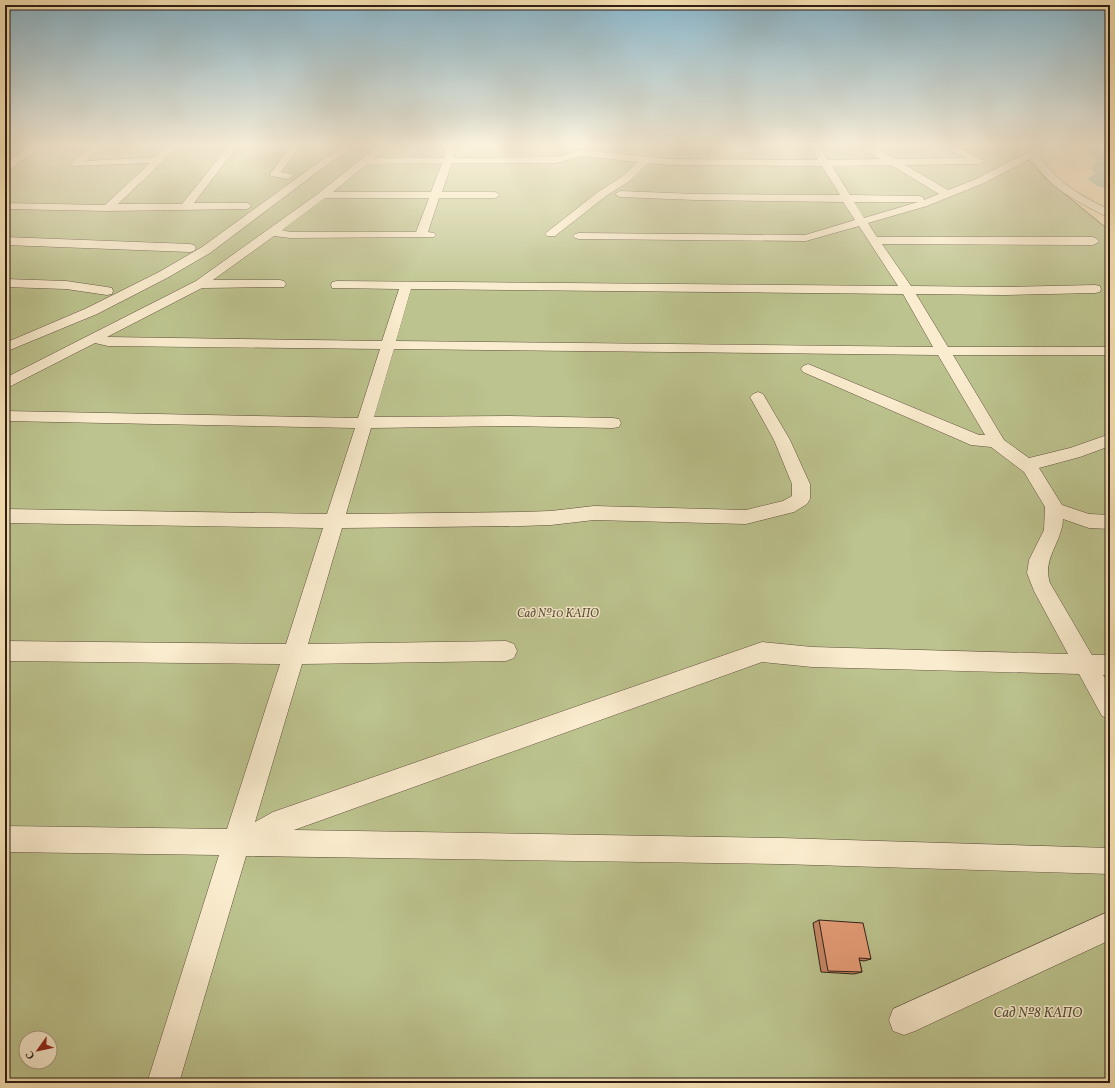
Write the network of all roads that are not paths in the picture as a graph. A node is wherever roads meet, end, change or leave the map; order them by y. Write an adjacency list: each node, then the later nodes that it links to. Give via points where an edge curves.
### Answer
1 (435, 194): 23 (street, via 425,235 290,235)
2 (122, 195): 20 (street)
3 (195, 195): 18 (street)
4 (263, 195): 19 (street)
5 (281, 195): 39 (street, via 206,250 163,275 92,311)
6 (392, 195): 14 (street)
7 (481, 195): 8 (street)
8 (495, 195)
9 (601, 195): 24 (street)
10 (640, 195): 15 (street)
11 (845, 195): 15 (street)
12 (945, 195): 16 (street)
13 (1075, 195): 21 (street)
14 (323, 196): 23 (street)
15 (847, 198): 16 (street); 22 (street)
16 (934, 199): 22 (street)
17 (5, 206): 20 (street)
18 (186, 206): 19 (street); 20 (street)
19 (248, 206): 29 (street)
20 (108, 208)
21 (1110, 214)
22 (861, 221): 25 (street, via 795,239); 26 (street)
23 (272, 232): 31 (street)
24 (551, 234)
25 (579, 236)
26 (874, 240): 28 (street); 36 (street)
27 (5, 241): 29 (street)
28 (1093, 242)
29 (190, 248): 37 (street, via 168,264)
30 (5, 283): 37 (street, via 66,285)
31 (200, 284): 32 (street); 40 (street)
32 (280, 284)
33 (337, 285): 34 (street)
34 (406, 286): 36 (street); 41 (street)
35 (1095, 288): 36 (street, via 1004,292)
36 (907, 290): 42 (street)
37 (107, 291): 38 (street)
38 (85, 300)
39 (5, 339)
40 (94, 339): 41 (street, via 108,342); 45 (street)
41 (389, 345): 42 (street); 48 (street)
42 (942, 351): 43 (street); 51 (street)
43 (1110, 351)
44 (808, 369): 51 (street, via 977,441)
45 (5, 384)
46 (758, 397): 55 (street, via 782,440 801,484 801,499 788,507 746,517 594,513 521,519)
47 (5, 416): 48 (street)
48 (363, 423): 49 (street); 55 (street)
49 (613, 423)
50 (1110, 440): 52 (street, via 1074,453)
51 (996, 441): 52 (street)
52 (1026, 465): 53 (street)
53 (1054, 509): 56 (street, via 1089,521); 60 (street, via 1053,530 1039,560 1037,573 1040,585)
54 (5, 516): 55 (street)
55 (333, 521): 59 (street)
56 (1110, 522)
57 (5, 651): 59 (street)
58 (506, 651): 59 (street)
59 (293, 654): 64 (street)
60 (1086, 665): 61 (street); 62 (street); 64 (street, via 812,657 762,652 273,826)
61 (1110, 665)
62 (1110, 708)
63 (5, 839): 64 (street)
64 (242, 843): 65 (street, via 781,850); 68 (street)
65 (1110, 861)
66 (1110, 925): 67 (street)
67 (904, 1020)
68 (163, 1083)

